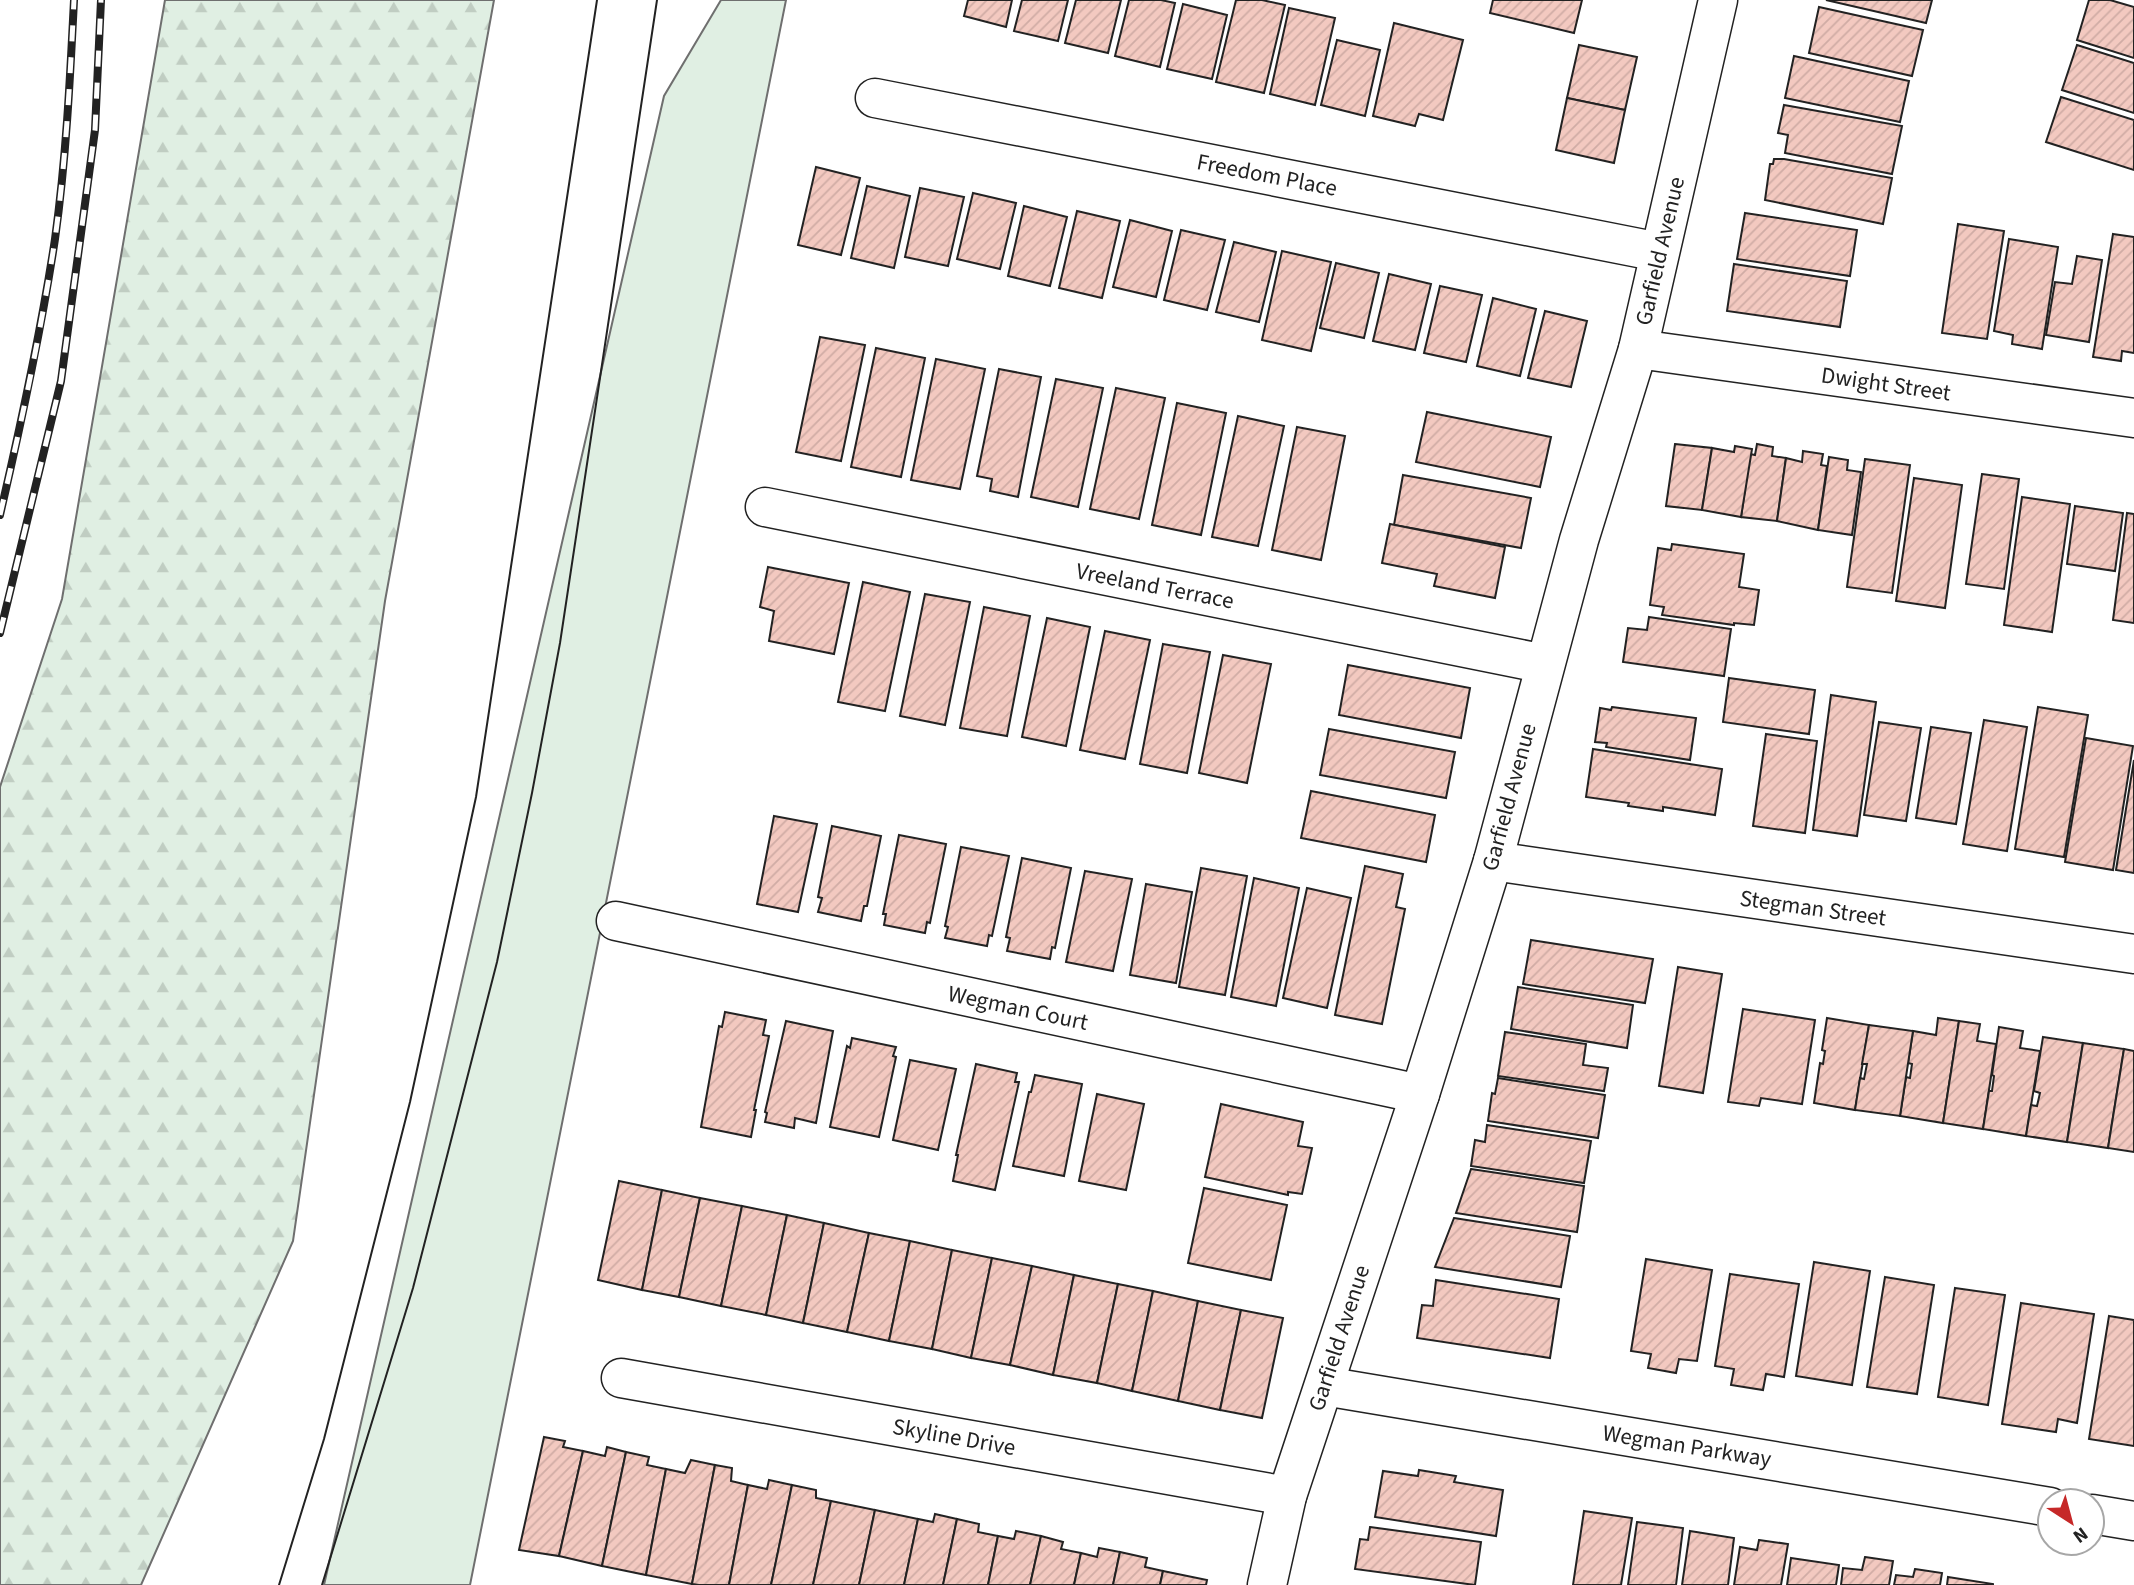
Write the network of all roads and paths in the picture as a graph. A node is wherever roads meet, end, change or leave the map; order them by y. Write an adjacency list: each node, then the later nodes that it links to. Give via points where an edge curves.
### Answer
1 (1718, 0): 3 (street, Garfield Avenue)
2 (875, 98): 3 (street, Freedom Place)
3 (1659, 252): 4 (street, Garfield Avenue)
4 (1638, 349): 5 (street, Dwight Street); 7 (street, Garfield Avenue)
5 (2134, 418)
6 (765, 507): 7 (street, Vreeland Terrace)
7 (1545, 664): 8 (street, Garfield Avenue)
8 (1493, 861): 10 (street, Stegman Street); 11 (street, Garfield Avenue)
9 (616, 921): 11 (street, Wegman Court)
10 (2134, 954)
11 (1420, 1094): 13 (street, Garfield Avenue)
12 (621, 1378): 14 (street, Skyline Drive)
13 (1324, 1386): 14 (street, Garfield Avenue); 15 (street, Wegman Parkway)
14 (1287, 1496): 18 (street, Garfield Avenue)
15 (2036, 1505)
16 (2106, 1516): 17 (street)
17 (2134, 1521)
18 (1267, 1585)

